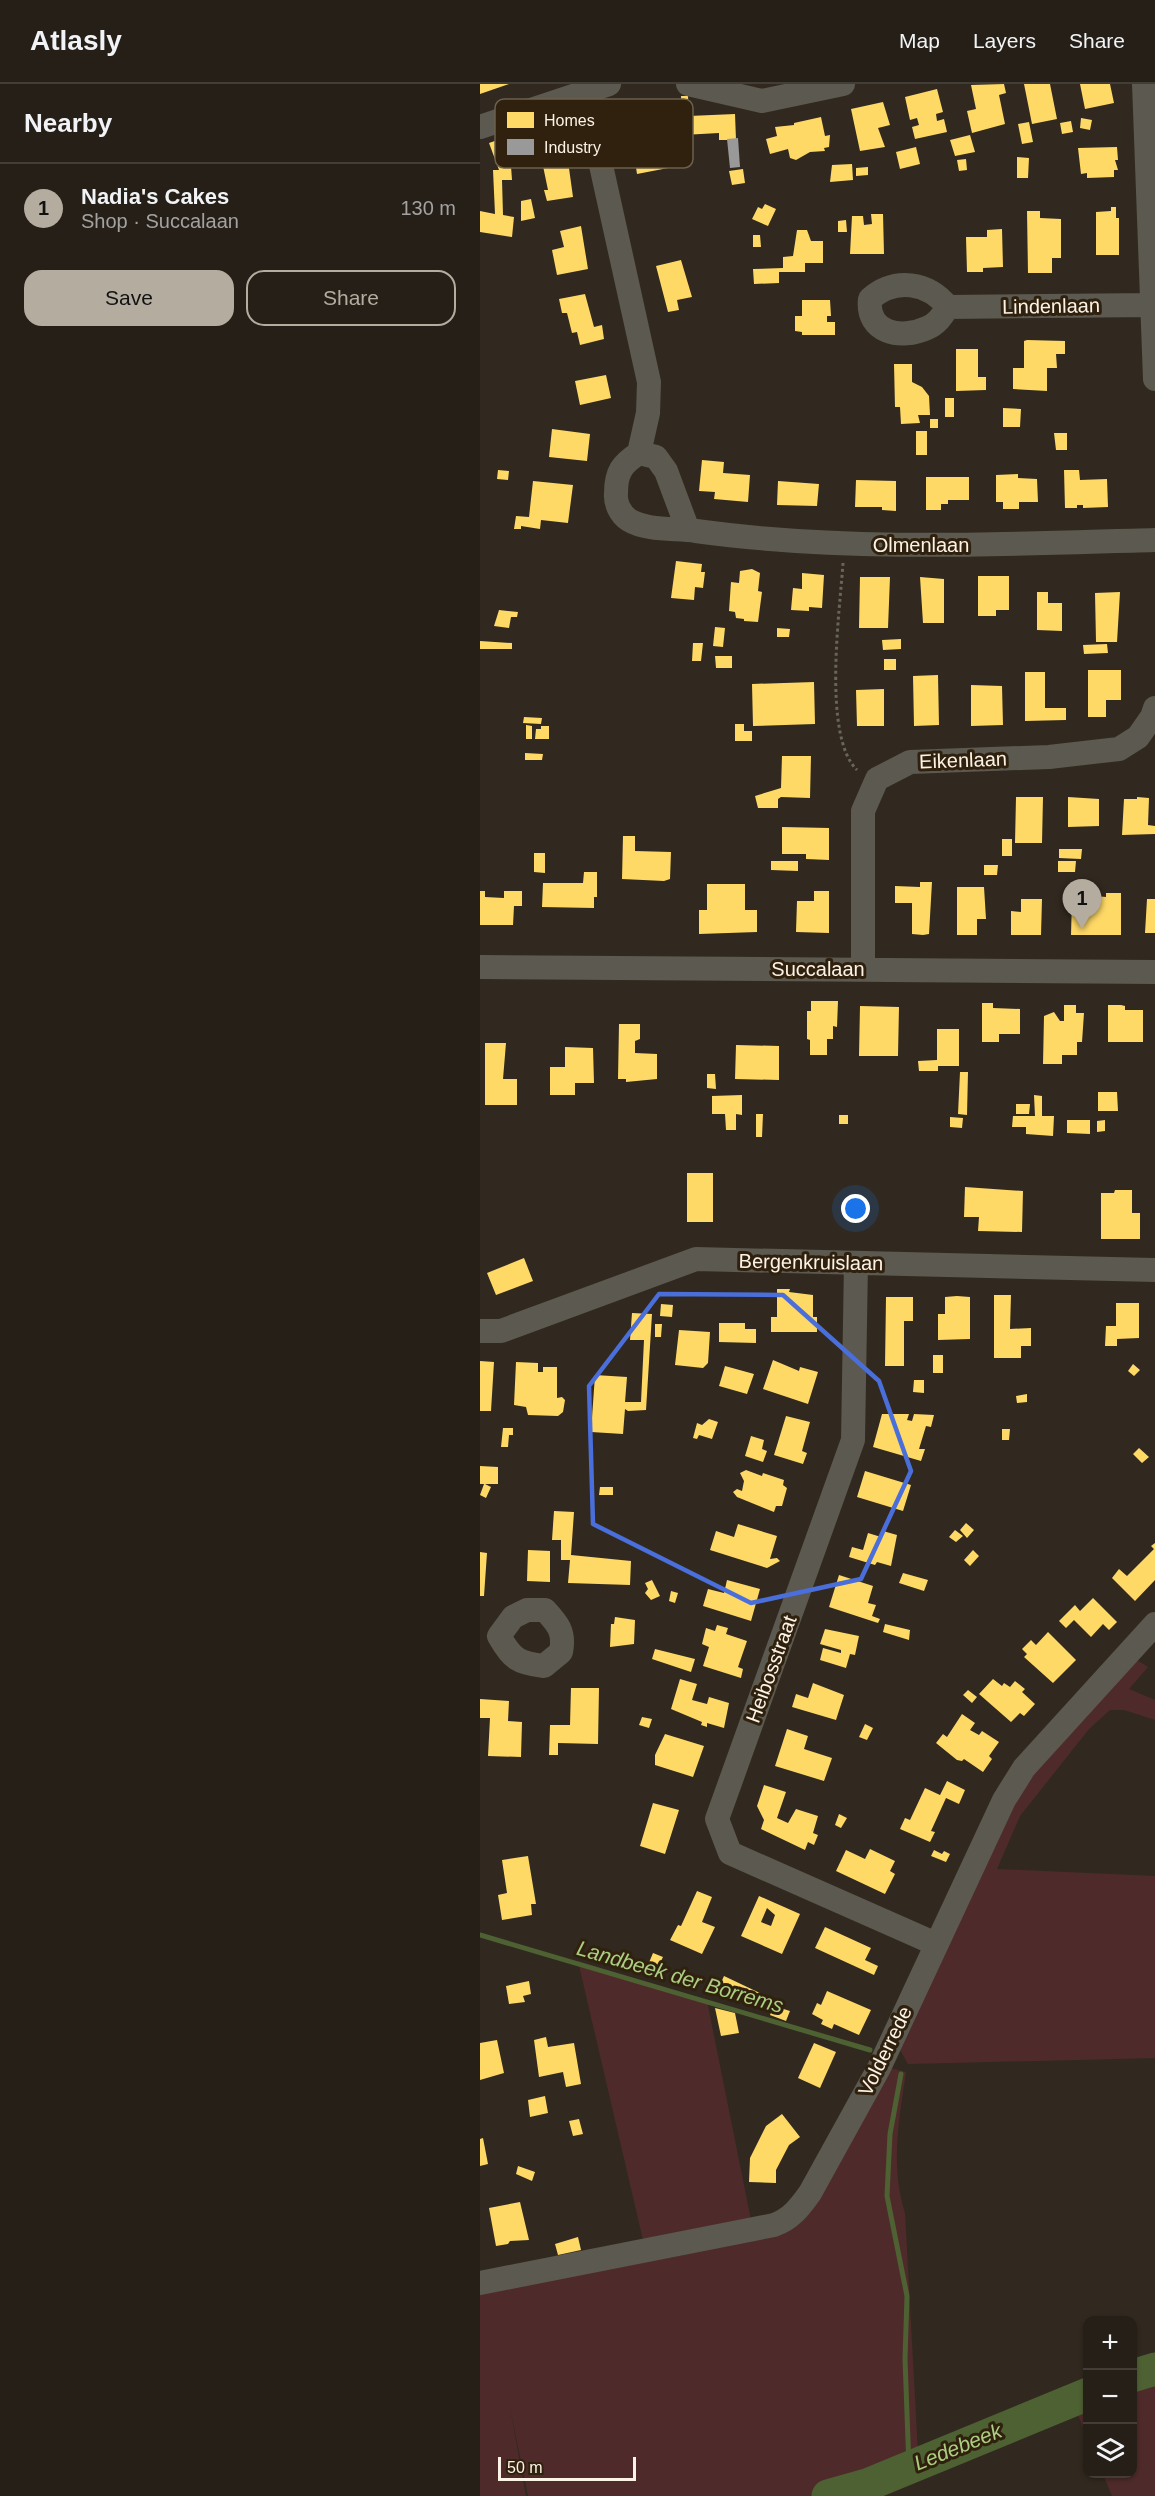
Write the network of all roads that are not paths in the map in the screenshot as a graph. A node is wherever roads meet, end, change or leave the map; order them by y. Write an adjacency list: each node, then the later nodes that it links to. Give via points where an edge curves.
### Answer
1 (609, 84): 5 (street)
2 (688, 84): 3 (street, via 762,101)
3 (843, 84)
4 (1144, 84): 11 (street)
5 (585, 93): 6 (street); 7 (street)
6 (566, 99)
7 (586, 99)
8 (495, 122): 9 (street)
9 (480, 127)
10 (602, 168): 14 (street, via 649,382 648,413)
11 (1154, 305): 12 (street, Lindenlaan); 13 (street)
12 (948, 308)
13 (1155, 379)
14 (639, 453): 15 (street, via 656,457 666,471); 15 (street, Olmenlaan, via 618,472 616,498 621,514 639,524)
15 (688, 530): 16 (street, Olmenlaan, via 755,539 934,546)
16 (1155, 540)
17 (1155, 708): 19 (street, Eikenlaan, via 1138,736 1119,749 1049,757 910,762 877,779 863,811)
18 (480, 967): 19 (street, Succalaan)
19 (863, 970): 20 (street, Succalaan)
20 (1155, 972)
21 (856, 1263): 22 (street, Bergenkruislaan); 23 (street, Bergenkruislaan, via 696,1259 501,1331); 25 (street, Heibosstraat, via 852,1440 717,1819 730,1853)
22 (1155, 1270)
23 (480, 1331)
24 (1155, 1624): 25 (street, Volderrede, via 1024,1768 1004,1800)
25 (936, 1944): 26 (street, Volderrede, via 879,2068 810,2193 786,2221)
26 (480, 2283)

